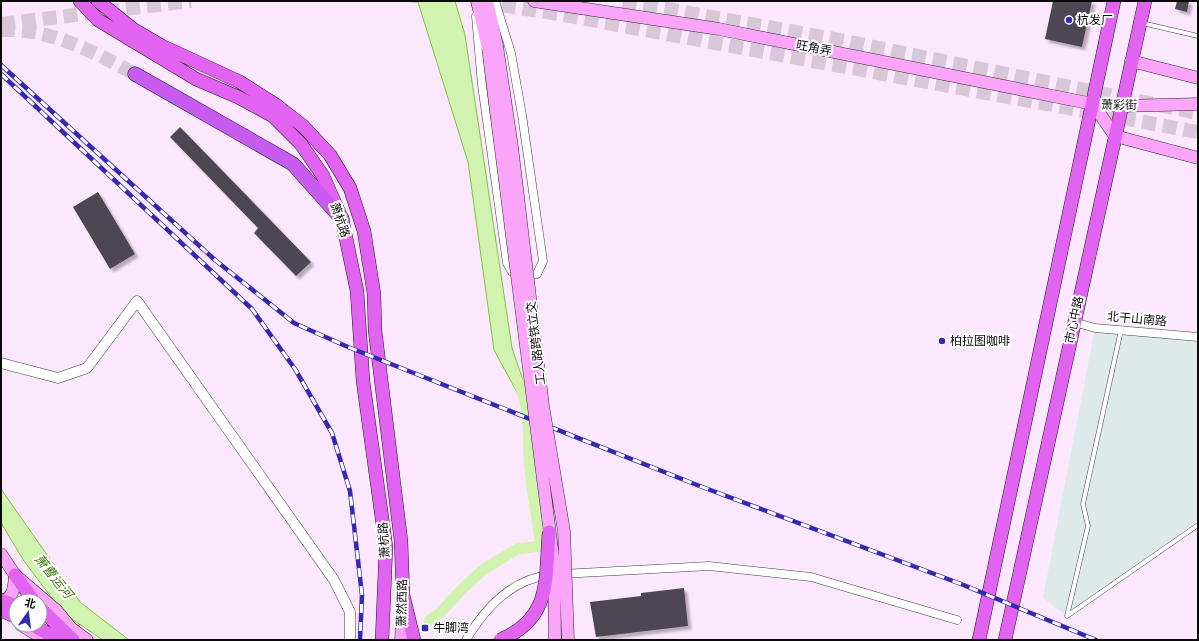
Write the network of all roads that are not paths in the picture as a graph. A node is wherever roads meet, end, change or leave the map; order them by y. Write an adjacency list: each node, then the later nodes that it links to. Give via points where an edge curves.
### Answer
1 (80, 1): 20 (main road, 萧杭路, via 98,20 196,80 238,96 274,116 301,144 323,176)
2 (98, 1): 28 (main road, 萧杭路, via 150,39 240,82 276,105 303,126 330,155 350,188 364,231 374,294 375,330)
3 (476, 1): 5 (street, via 482,85 507,263 512,272 526,276 537,274 543,261 511,53); 11 (main road)
4 (487, 1): 11 (main road)
5 (495, 1)
6 (534, 1): 15 (main road, 旺角弄, via 719,29)
7 (1114, 1): 15 (main road)
8 (1144, 1): 9 (main road, 市心中路)
9 (1140, 23): 10 (lane); 12 (main road, 市心中路)
10 (1198, 36)
11 (493, 47): 26 (main road, 工人路跨铁立交, bridge); 50 (main road, 工人路跨铁立交, bridge, via 512,147 543,406 564,531)
12 (1131, 60): 14 (main road); 17 (main road, 市心中路)
13 (135, 74): 20 (highway, via 293,164)
14 (1198, 78)
15 (1093, 104): 17 (main road, 萧彩街); 18 (main road, 萧彩街); 51 (main road)
16 (1198, 104): 17 (main road, 萧彩街)
17 (1121, 106): 18 (main road, 市心中路)
18 (1115, 136): 19 (main road); 21 (main road, 市心中路)
19 (1198, 158)
20 (342, 220): 29 (main road, 萧杭路, via 357,290 364,381 386,547)
21 (1074, 322): 22 (street, 北干山南路, via 1095,328); 52 (main road, 市心中路)
22 (1121, 329): 23 (street, 北干山南路); 25 (lane, via 1083,504 1088,526 1067,616)
23 (1198, 337)
24 (1, 363): 43 (street, via 58,378 87,368 137,301 334,580 350,612)
25 (1198, 525)
26 (549, 532): 48 (main road, bridge, via 545,592 533,617 517,633); 49 (main road, 工人路跨铁立交, bridge, via 554,565)
27 (1, 554): 30 (main road)
28 (403, 565): 32 (main road, 萧然西路)
29 (385, 568): 44 (main road, 萧然西路)
30 (15, 575): 31 (main road); 33 (main road, via 14,591); 42 (main road)
31 (28, 593)
32 (403, 595): 45 (main road, 萧然西路); 46 (main road)
33 (4, 606)
34 (48, 616): 41 (main road)
35 (957, 620): 47 (street, via 811,577 709,566 534,577 504,593 472,629)
36 (48, 625): 41 (main road)
37 (34, 633): 39 (main road)
38 (47, 633): 40 (main road)
39 (46, 640)
40 (59, 640)
41 (72, 640)
42 (87, 640)
43 (350, 640)
44 (382, 640)
45 (401, 640)
46 (414, 640)
47 (466, 640)
48 (500, 640)
49 (555, 640)
50 (568, 640)
51 (979, 640)
52 (1005, 640)

